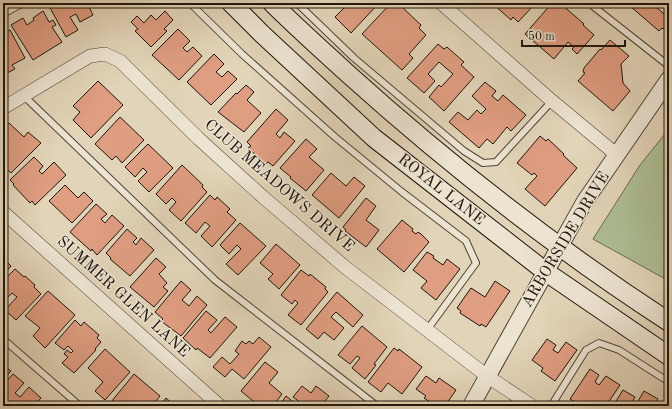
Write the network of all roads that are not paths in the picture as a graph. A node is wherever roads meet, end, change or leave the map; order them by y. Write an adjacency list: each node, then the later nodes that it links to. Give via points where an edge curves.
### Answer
1 (23, 3): 8 (lane)
2 (190, 3): 19 (lane, via 296,103 402,192 466,241 476,263)
3 (231, 3): 17 (main road, ROYAL LANE, via 374,138)
4 (272, 3): 16 (main road, ROYAL LANE, via 415,133)
5 (297, 3): 12 (lane, via 354,58 464,151 482,163 496,162)
6 (441, 3): 12 (street)
7 (589, 3): 9 (lane)
8 (3, 14)
9 (669, 66)
10 (669, 79): 14 (street, ARBORSIDE DRIVE)
11 (24, 96): 13 (street, CLUB MEADOWS DRIVE); 19 (street, CLUB MEADOWS DRIVE, via 90,56 105,54 120,61 199,140 263,197 345,267); 26 (lane, via 214,280)
12 (552, 101): 14 (street)
13 (3, 108)
14 (617, 155): 16 (street, ARBORSIDE DRIVE, via 585,201)
15 (3, 212): 25 (street, SUMMER GLEN LANE)
16 (559, 247): 17 (street, ARBORSIDE DRIVE); 18 (main road, ROYAL LANE)
17 (546, 272): 21 (main road, ROYAL LANE); 22 (street, ARBORSIDE DRIVE)
18 (669, 322)
19 (427, 330): 22 (street, CLUB MEADOWS DRIVE)
20 (3, 339): 24 (lane)
21 (669, 356)
22 (487, 376): 27 (street, ARBORSIDE DRIVE); 28 (street, CLUB MEADOWS DRIVE)
23 (669, 382): 29 (lane, via 619,350 600,343 586,350)
24 (80, 406)
25 (220, 406)
26 (376, 406)
27 (471, 406)
28 (532, 406)
29 (551, 406)

